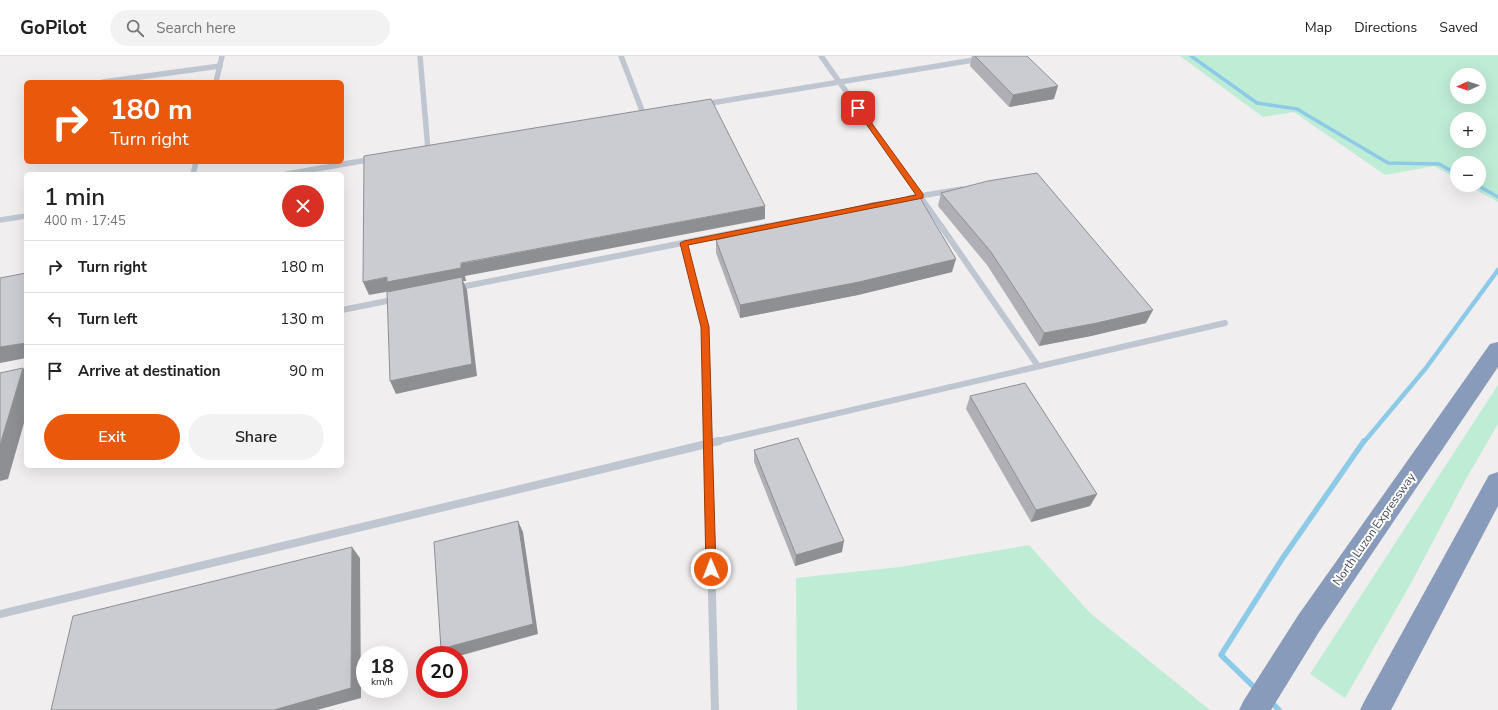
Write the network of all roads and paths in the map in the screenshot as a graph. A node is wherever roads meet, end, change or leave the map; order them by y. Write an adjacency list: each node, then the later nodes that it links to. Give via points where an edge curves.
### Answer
1 (222, 56): 6 (lane)
2 (420, 56): 15 (lane)
3 (621, 56): 12 (lane)
4 (822, 56): 9 (lane)
5 (998, 56): 9 (lane)
6 (220, 66): 7 (lane); 8 (lane)
7 (118, 80)
8 (216, 80)
9 (840, 82): 10 (lane); 20 (lane)
10 (698, 105)
11 (651, 112): 12 (lane)
12 (643, 113): 13 (lane)
13 (635, 114)
14 (436, 149): 15 (lane)
15 (428, 150): 16 (lane)
16 (420, 151)
17 (381, 158): 18 (lane)
18 (299, 172)
19 (972, 187): 20 (lane)
20 (920, 196): 21 (lane); 31 (lane)
21 (901, 200)
22 (24, 216): 24 (lane)
23 (816, 217): 25 (lane)
24 (0, 220)
25 (684, 243): 26 (lane); 32 (lane, via 705,327)
26 (451, 289)
27 (404, 298): 28 (lane)
28 (344, 310)
29 (1225, 323): 31 (lane)
30 (1498, 350): 36 (highway, North Luzon Expressway, via 1309,623)
31 (1038, 366): 32 (lane)
32 (708, 443): 34 (lane); 35 (lane)
33 (1498, 482): 37 (highway)
34 (0, 614)
35 (714, 710)
36 (1254, 710)
37 (1375, 710)

